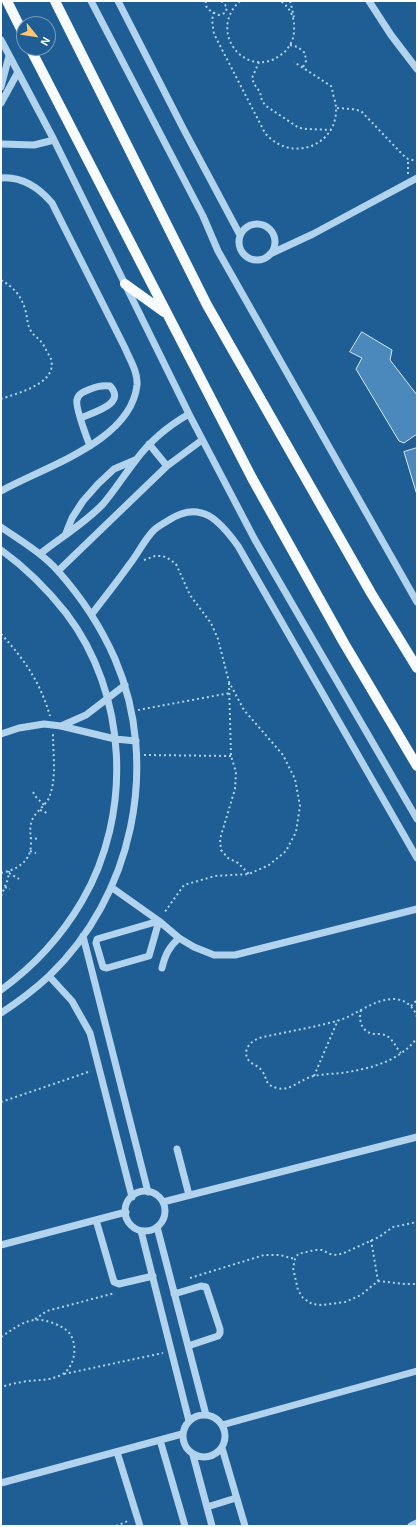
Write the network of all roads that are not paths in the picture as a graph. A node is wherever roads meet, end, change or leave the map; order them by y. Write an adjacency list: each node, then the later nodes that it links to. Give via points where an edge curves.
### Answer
1 (55, 1): 37 (main road, via 207,305 371,594)
2 (91, 1): 35 (street, via 203,216 218,251)
3 (118, 1): 18 (street)
4 (369, 1): 10 (street)
5 (5, 5): 6 (main road)
6 (16, 23)
7 (1, 40): 8 (street)
8 (9, 56): 11 (street); 12 (street)
9 (34, 56): 21 (main road)
10 (417, 69)
11 (18, 72): 13 (street); 14 (street)
12 (1, 87)
13 (1, 103)
14 (54, 140): 15 (street, via 34,145); 20 (street)
15 (1, 144)
16 (1, 178): 26 (street, via 19,179 32,184 52,203 136,370 137,384 132,404 113,429)
17 (417, 178): 19 (street)
18 (240, 235): 19 (street, via 239,244 248,257 260,260); 19 (street, via 254,224 266,226 271,230 275,242)
19 (270, 254)
20 (125, 284): 21 (main road); 22 (street)
21 (166, 313): 44 (main road, via 252,478 344,643)
22 (189, 414): 24 (street); 25 (street)
23 (81, 418): 23 (street, via 76,404 80,395 99,386 110,386 115,397 112,403); 26 (street)
24 (202, 440): 28 (street); 45 (street, via 255,540)
25 (149, 444): 27 (street); 28 (street)
26 (90, 446): 29 (street)
27 (135, 460): 31 (street, via 120,484 102,505 81,524); 31 (street, via 114,469 98,484 83,500)
28 (167, 466): 34 (street)
29 (1, 491)
30 (1, 527): 33 (street)
31 (66, 533): 33 (street)
32 (1, 550): 39 (street, via 47,590 67,614 86,647)
33 (40, 554): 34 (street)
34 (58, 571): 36 (street)
35 (417, 602)
36 (92, 614): 38 (street, via 113,654); 46 (street, via 154,530 177,515 187,512 201,512 215,519 226,528 238,546)
37 (417, 668)
38 (124, 685): 39 (street); 43 (street)
39 (108, 698): 40 (street, via 86,715); 42 (street)
40 (61, 726): 41 (street, via 44,724); 42 (street)
41 (1, 734)
42 (115, 739): 43 (street); 54 (street, via 117,774 114,807 108,839 97,871 83,901 64,928 43,954)
43 (136, 741): 47 (street, via 136,789 132,822 124,855)
44 (417, 766)
45 (417, 818)
46 (417, 858)
47 (111, 887): 49 (street); 50 (street)
48 (417, 910): 51 (street, via 235,955 214,955)
49 (159, 921): 49 (street, via 149,956 107,968 102,967 97,939); 51 (street)
50 (83, 936): 53 (street); 58 (street)
51 (179, 938): 52 (street, via 165,956)
52 (162, 968)
53 (49, 976): 55 (street); 60 (street, via 72,1001 90,1033)
54 (1, 990)
55 (1, 1013)
56 (417, 1137): 59 (street)
57 (177, 1149): 59 (street)
58 (148, 1192): 60 (street, via 140,1192); 61 (street, via 158,1196)
59 (189, 1195): 61 (street)
60 (132, 1197): 62 (street)
61 (163, 1202): 64 (street, via 164,1218)
62 (126, 1212): 63 (street); 65 (street, via 130,1224)
63 (96, 1220): 66 (street); 67 (street, via 114,1282 119,1284)
64 (157, 1227): 65 (street); 68 (street)
65 (141, 1231): 67 (street)
66 (1, 1245)
67 (152, 1276): 72 (street)
68 (174, 1294): 69 (street); 69 (street, via 201,1286 206,1287 220,1329 218,1336)
69 (188, 1346): 71 (street)
70 (417, 1371): 73 (street)
71 (206, 1415): 72 (street); 73 (street, via 213,1416)
72 (189, 1421): 74 (street)
73 (222, 1425): 76 (street, via 226,1434)
74 (182, 1434): 75 (street); 78 (street, via 183,1442)
75 (160, 1440): 77 (street); 84 (street)
76 (222, 1448): 78 (street, via 212,1456 199,1458); 80 (street)
77 (117, 1452): 79 (street); 83 (street)
78 (193, 1455): 81 (street)
79 (1, 1483)
80 (236, 1498): 81 (street); 86 (street)
81 (207, 1507): 85 (street)
82 (417, 1523): 87 (street)
83 (140, 1526)
84 (185, 1526)
85 (212, 1526)
86 (245, 1526)
87 (411, 1526)

